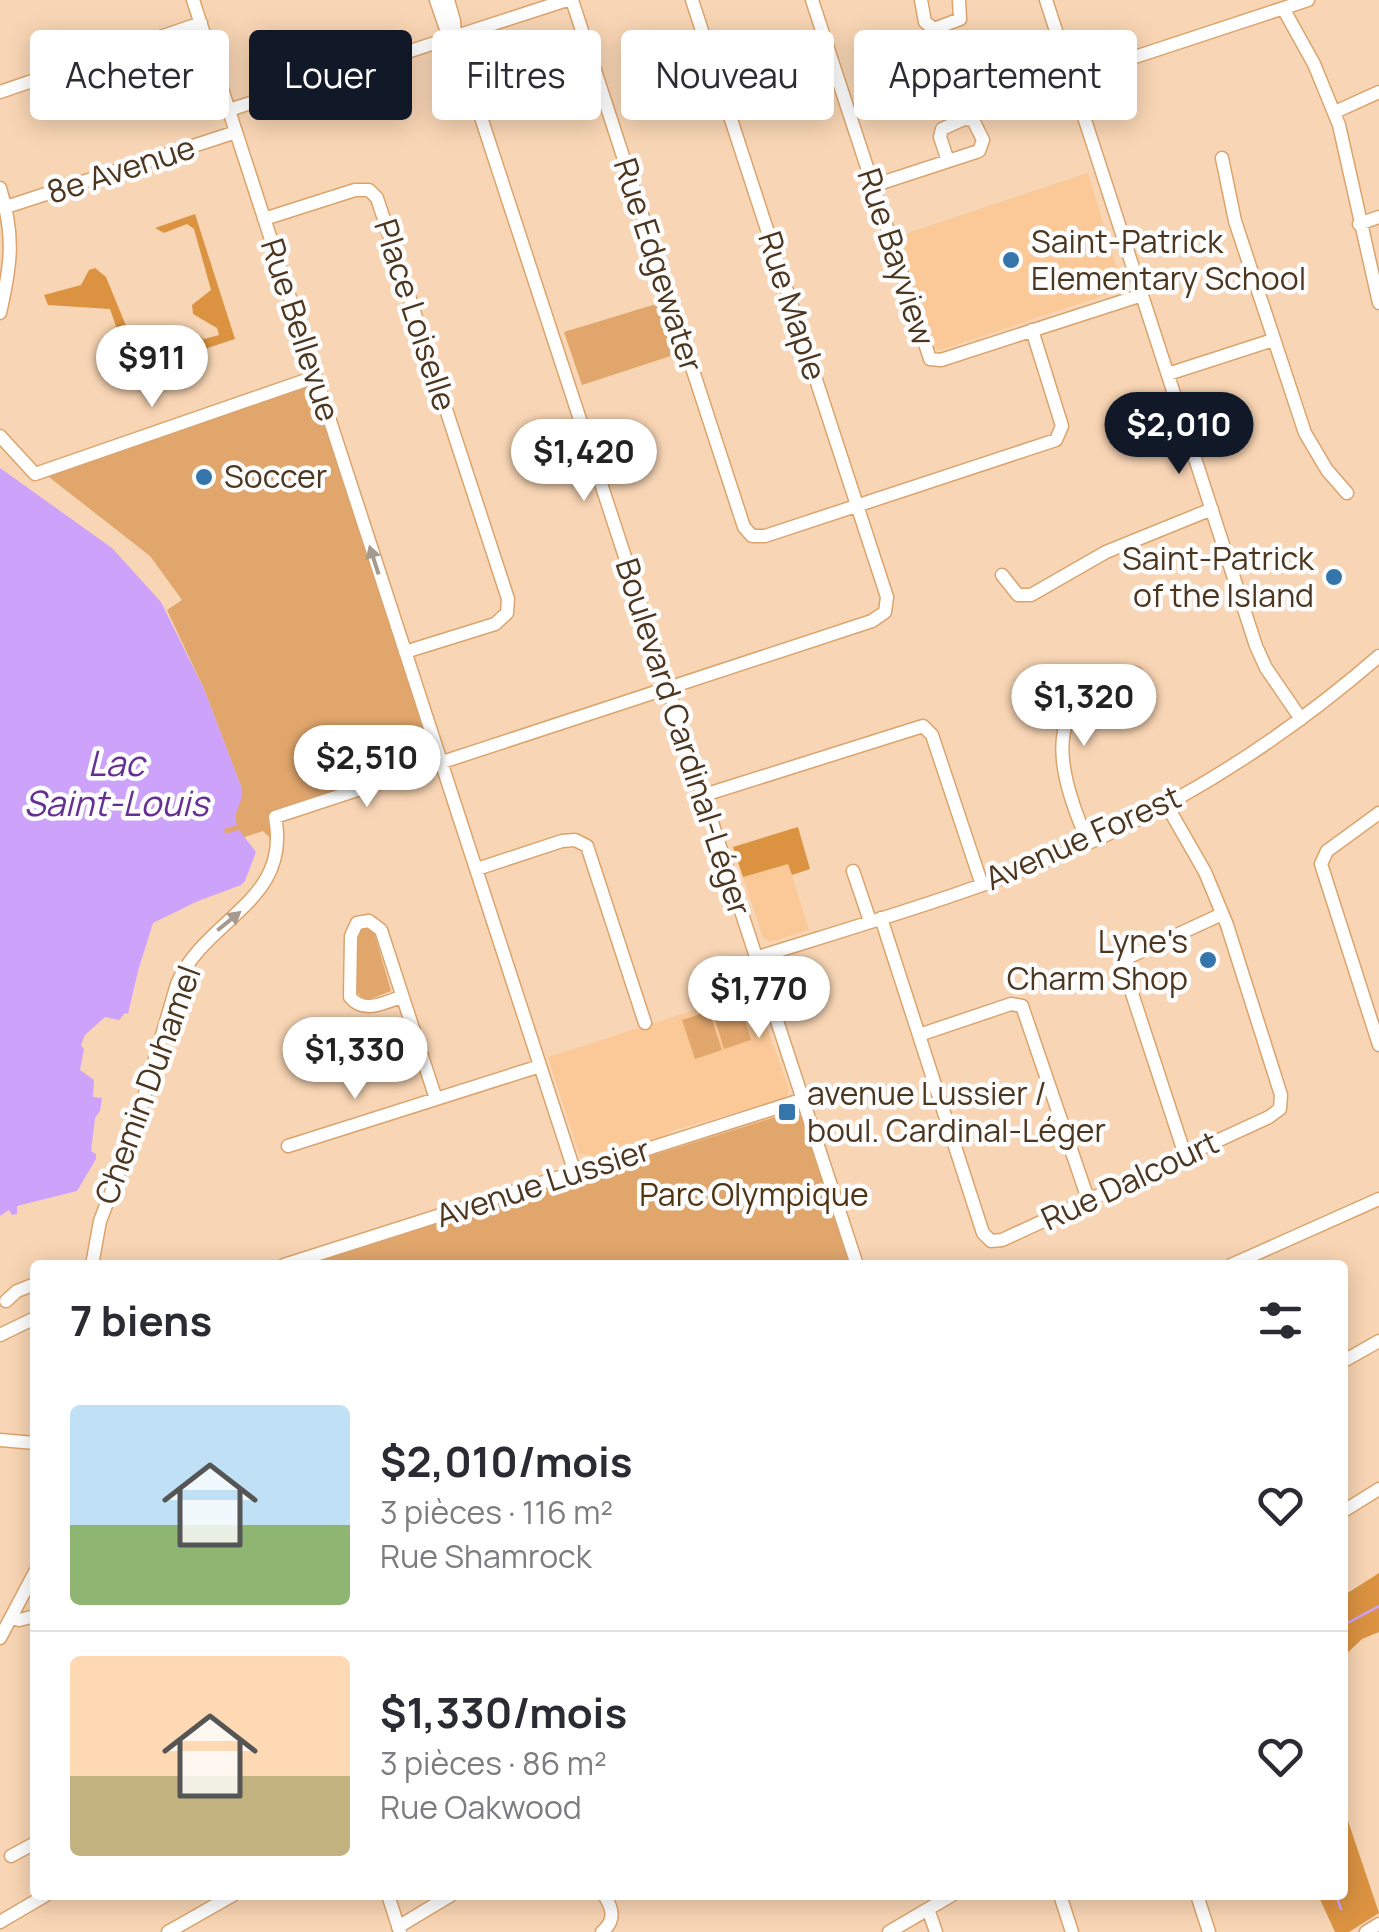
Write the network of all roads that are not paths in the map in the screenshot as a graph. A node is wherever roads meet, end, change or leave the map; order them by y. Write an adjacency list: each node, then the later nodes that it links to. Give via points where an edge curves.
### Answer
1 (436, 0): 14 (street, Boulevard Cardinal-Léger)
2 (448, 0): 15 (street, Boulevard Cardinal-Léger)
3 (570, 0): 16 (street, 8e Avenue); 44 (street, Rue Edgewater, via 744,527 758,537)
4 (692, 0): 44 (street, Rue Maple)
5 (812, 0): 29 (street, Rue Bayview)
6 (921, 0): 7 (street, via 925,22 934,28 960,20)
7 (960, 0)
8 (1046, 0): 17 (street)
9 (1308, 0): 11 (street)
10 (197, 1): 12 (street, Rue Bellevue)
11 (1284, 10): 19 (street); 23 (street)
12 (200, 23): 13 (street, Rue Bellevue); 20 (street)
13 (202, 30)
14 (449, 30)
15 (455, 30)
16 (479, 30)
17 (1055, 30)
18 (432, 45): 22 (street, 8e Avenue)
19 (1137, 57)
20 (0, 92)
21 (1379, 92): 23 (street)
22 (229, 110): 26 (street, Rue Bellevue)
23 (1334, 112): 34 (street)
24 (482, 120): 50 (street, Boulevard Cardinal-Léger)
25 (1084, 120): 35 (street)
26 (236, 132): 31 (street, 8e Avenue); 33 (street, Rue Bellevue)
27 (1222, 158): 39 (street)
28 (948, 161): 29 (street)
29 (872, 186): 38 (street, Rue Bayview, via 930,360)
30 (0, 188): 31 (street)
31 (6, 207): 37 (street, via 12,254)
32 (1379, 216): 34 (street)
33 (264, 219): 41 (street, Rue Bellevue); 47 (street, Place Loiselle, via 356,190 378,198 508,598 507,613 495,624)
34 (1359, 224): 36 (street)
35 (1142, 295): 38 (street, Rue Bayview); 40 (street)
36 (1379, 303)
37 (0, 312)
38 (1032, 330): 44 (street, via 1062,426 1056,440)
39 (1273, 340): 40 (street); 43 (street, via 1305,434)
40 (1168, 374): 45 (street)
41 (315, 377): 42 (street, via 34,474); 47 (street, Rue Bellevue, one-way to 41)
42 (0, 436)
43 (1347, 494)
44 (857, 505): 50 (street, Rue Maple, via 887,597 885,612)
45 (1212, 509): 46 (street, via 1106,552 1031,596 1018,595); 51 (street, via 1256,646)
46 (1002, 576)
47 (405, 652): 52 (street, Rue Bellevue)
48 (1379, 656): 51 (street, Avenue Forest)
49 (1136, 673): 56 (street, via 1090,693 1065,725 1067,782)
50 (666, 688): 52 (street); 53 (street, Boulevard Cardinal-Léger)
51 (1301, 719): 54 (street, Avenue Forest)
52 (442, 762): 57 (street, Rue Bellevue); 75 (street, Chemin Duhamel, one-way to 52, via 177,984 205,942 262,889 278,842 276,816)
53 (702, 796): 59 (street, via 923,726 932,735); 62 (street, Boulevard Cardinal-Léger)
54 (1166, 804): 56 (street, Avenue Forest); 60 (street, Rue Dalcourt)
55 (1379, 813): 66 (street, via 1327,851 1321,864)
56 (1088, 843): 59 (street, Avenue Forest)
57 (477, 869): 64 (street, via 562,841 587,846); 67 (street, Rue Bellevue)
58 (853, 871): 61 (street, Rue Dalcourt)
59 (982, 885): 61 (street, Avenue Forest)
60 (1222, 914): 71 (street, Rue Dalcourt, via 1282,1104 1269,1117); 71 (street, via 1129,957 1123,966)
61 (875, 920): 62 (street, Avenue Forest); 65 (street, Rue Dalcourt)
62 (754, 958): 69 (street, Boulevard Cardinal-Léger)
63 (401, 997): 63 (street, via 380,930 360,921 350,936 350,996 368,1006); 68 (street)
64 (646, 1024)
65 (919, 1035): 74 (street, via 1022,1006); 74 (street, Rue Dalcourt, via 986,1238 1002,1240)
66 (1379, 1045)
67 (540, 1066): 68 (street); 72 (street, Rue Bellevue)
68 (436, 1099): 70 (street)
69 (801, 1100): 72 (street, Avenue Lussier); 77 (street, Boulevard Cardinal-Léger)
70 (288, 1146)
71 (1185, 1155): 74 (street, Rue Dalcourt)
72 (575, 1173): 76 (street, Avenue Lussier)
73 (1379, 1199): 78 (street)
74 (1088, 1200)
75 (93, 1260)
76 (300, 1260)
77 (855, 1260)
78 (1243, 1260)
79 (30, 1286): 80 (street)
80 (6, 1301)
81 (30, 1320): 82 (street)
82 (0, 1335)
83 (1379, 1341): 84 (street)
84 (1348, 1359)
85 (0, 1440): 86 (street)
86 (30, 1443)
87 (1379, 1489): 88 (street)
88 (1348, 1508)
89 (30, 1582): 91 (street)
90 (30, 1617): 91 (street)
91 (11, 1618): 92 (street)
92 (0, 1638)
93 (30, 1846): 94 (street)
94 (11, 1856)
95 (37, 1900): 104 (street)
96 (224, 1900): 107 (street)
97 (390, 1900): 106 (street)
98 (443, 1900): 106 (street)
99 (606, 1900): 108 (street, via 613,1913)
100 (943, 1900): 103 (street)
101 (1062, 1900): 111 (street)
102 (1199, 1900): 112 (street)
103 (928, 1909): 109 (street); 110 (street)
104 (0, 1922)
105 (1379, 1924): 113 (street)
106 (399, 1929)
107 (168, 1932)
108 (602, 1932)
109 (889, 1932)
110 (936, 1932)
111 (1072, 1932)
112 (1209, 1932)
113 (1366, 1932)

